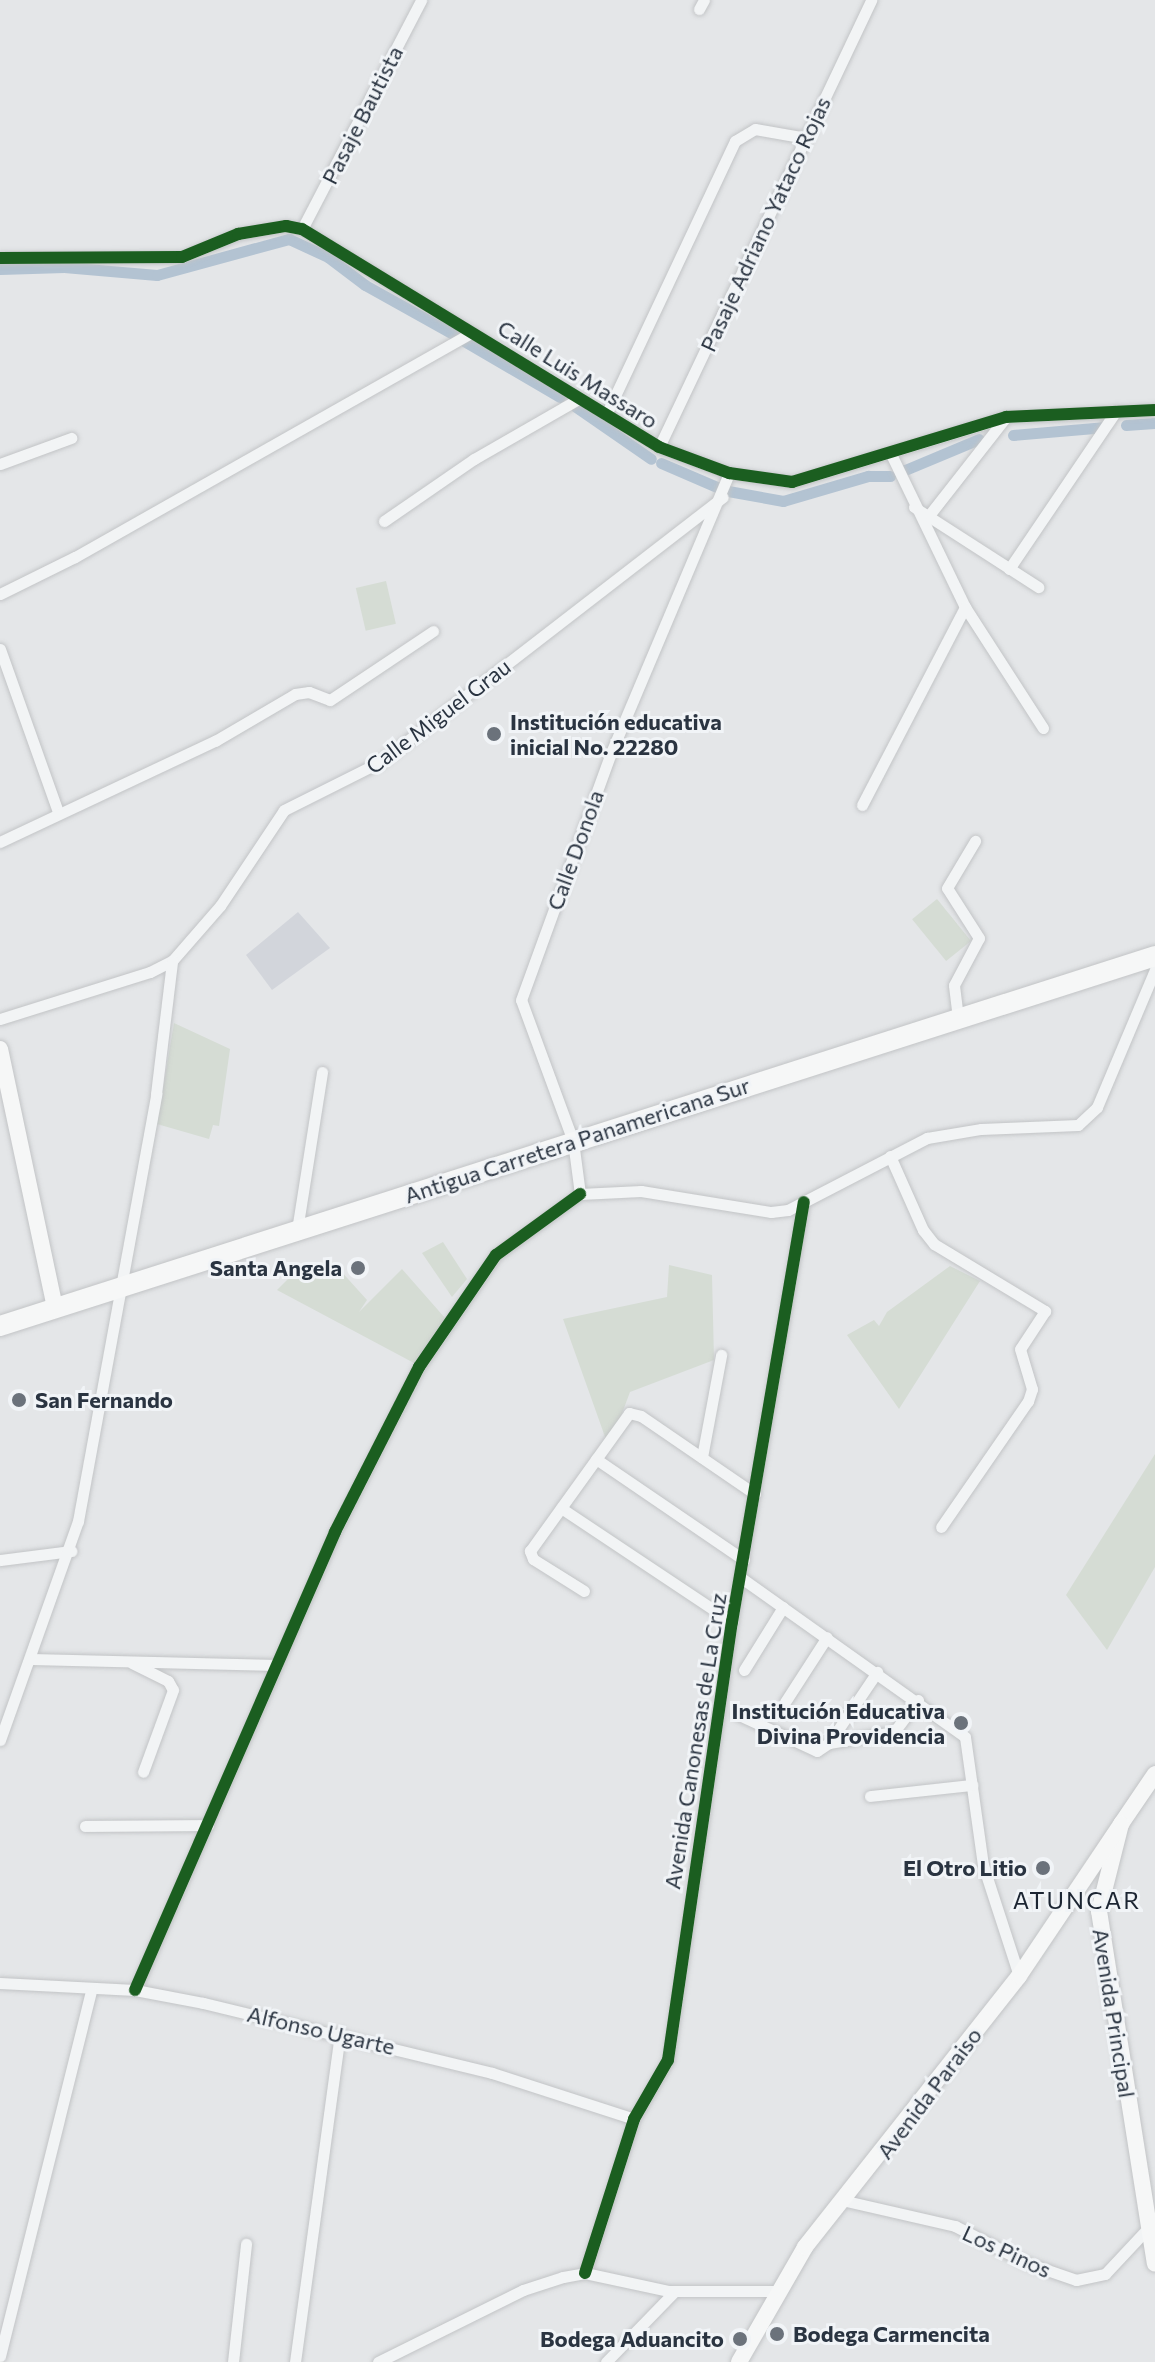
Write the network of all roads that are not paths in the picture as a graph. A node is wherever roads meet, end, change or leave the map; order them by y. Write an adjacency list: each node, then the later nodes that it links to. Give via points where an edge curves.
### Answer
1 (421, 0): 4 (street, Pasaje Bautista)
2 (871, 0): 3 (street, Pasaje Adriano Yataco Rojas)
3 (806, 138): 10 (street, via 755,129 735,141); 13 (street, Pasaje Adriano Yataco Rojas)
4 (302, 229): 5 (street, via 286,226 238,234 182,257); 6 (street, Calle Luis Massaro)
5 (0, 258)
6 (472, 332): 7 (street, Calle Luis Massaro); 23 (street, via 75,557)
7 (580, 398): 10 (street, Calle Luis Massaro); 20 (street, via 474,459)
8 (1155, 410): 9 (street, Calle Luis Massaro)
9 (1116, 411): 11 (street, Calle Luis Massaro); 21 (street)
10 (606, 415): 13 (street, Calle Luis Massaro)
11 (1006, 417): 14 (street, Calle Luis Massaro); 19 (street)
12 (71, 438): 15 (street)
13 (659, 447): 16 (street, Calle Luis Massaro)
14 (891, 454): 16 (street, Calle Luis Massaro, via 792,482); 18 (street)
15 (0, 464)
16 (729, 473): 17 (street, Calle Donola)
17 (723, 497): 33 (street, Calle Miguel Grau, via 380,762 284,810 220,906); 39 (street, Calle Donola, via 610,755 521,1000)
18 (914, 507): 19 (street); 24 (street)
19 (930, 514): 21 (street)
20 (384, 521)
21 (1009, 569): 22 (street)
22 (1038, 587)
23 (0, 594)
24 (965, 607): 27 (street); 28 (street)
25 (433, 631): 29 (street, via 330,700 309,692 295,694 215,741)
26 (0, 649): 29 (street)
27 (1043, 728)
28 (862, 805)
29 (58, 812): 31 (street)
30 (975, 841): 35 (street, via 947,888 979,938 954,985)
31 (0, 842)
32 (1155, 956): 35 (highway, Antigua Carretera Panamericana Sur)
33 (172, 961): 36 (street, Calle Miguel Grau); 44 (street, via 156,1094)
34 (1155, 970): 40 (street, via 1088,1119 1078,1125 981,1129 927,1138)
35 (958, 1018): 39 (highway, Antigua Carretera Panamericana Sur)
36 (0, 1019)
37 (0, 1049): 45 (main road)
38 (322, 1072): 43 (street)
39 (573, 1141): 41 (street, Calle Donola); 43 (highway, Antigua Carretera Panamericana Sur)
40 (890, 1156): 42 (street); 52 (street, via 934,1244 1045,1311 1020,1349 1031,1383 1028,1401)
41 (580, 1194): 42 (street, via 641,1191 771,1212); 63 (street, via 496,1255 448,1321 335,1532)
42 (804, 1202): 50 (street, Avenida Canonesas de La Cruz)
43 (297, 1230): 44 (highway, Antigua Carretera Panamericana Sur)
44 (120, 1287): 45 (highway, Antigua Carretera Panamericana Sur); 53 (street)
45 (55, 1308): 46 (highway, Antigua Carretera Panamericana Sur)
46 (0, 1326)
47 (721, 1355): 48 (street)
48 (702, 1457): 49 (street, via 633,1413 625,1416); 50 (street)
49 (596, 1459): 51 (street); 55 (street)
50 (755, 1494): 55 (street, Avenida Canonesas de La Cruz)
51 (561, 1508): 57 (street, via 529,1554); 59 (street)
52 (941, 1527)
53 (71, 1551): 54 (street); 61 (street)
54 (0, 1560)
55 (744, 1560): 56 (street, Avenida Canonesas de La Cruz)
56 (740, 1577): 58 (street); 59 (street, Avenida Canonesas de La Cruz)
57 (584, 1591)
58 (783, 1607): 60 (street); 64 (street)
59 (732, 1622): 85 (street, Avenida Canonesas de La Cruz, via 668,2060)
60 (827, 1637): 65 (street); 67 (street)
61 (31, 1659): 62 (street); 69 (street)
62 (131, 1663): 63 (street); 71 (street, via 168,1681 173,1690)
63 (277, 1665): 76 (street)
64 (744, 1670)
65 (877, 1672): 66 (street); 70 (street)
66 (918, 1700): 70 (street, via 894,1732); 73 (street, via 965,1737)
67 (785, 1702)
68 (737, 1714): 70 (street, via 811,1751)
69 (0, 1740)
70 (829, 1743)
71 (143, 1772)
72 (1155, 1774): 75 (main road, Avenida Principal)
73 (972, 1785): 74 (street); 80 (street, via 990,1894)
74 (870, 1796)
75 (1121, 1824): 78 (main road, Avenida Paraiso); 79 (main road, Avenida Principal)
76 (208, 1825): 77 (street); 82 (street)
77 (85, 1826)
78 (1070, 1899): 79 (main road, via 1087,1900); 80 (main road, Avenida Paraiso)
79 (1099, 1911): 86 (main road, Avenida Principal)
80 (1019, 1976): 87 (main road, Avenida Paraiso)
81 (0, 1983): 83 (street, Alfonso Ugarte)
82 (135, 1990): 83 (street, Alfonso Ugarte); 84 (street, Alfonso Ugarte)
83 (91, 1991): 94 (street)
84 (340, 2033): 85 (street, Alfonso Ugarte, via 492,2073); 96 (street)
85 (634, 2119): 91 (street, Avenida Canonesas de La Cruz)
86 (1149, 2190): 88 (main road, Avenida Principal)
87 (846, 2201): 88 (street, Los Pinos, via 955,2226 1027,2263 1076,2280 1105,2274); 93 (main road, Avenida Paraiso)
88 (1148, 2228): 90 (main road, Avenida Principal)
89 (246, 2244): 95 (street)
90 (1155, 2264)
91 (585, 2273): 92 (street); 97 (street, via 523,2290)
92 (675, 2291): 93 (street); 98 (street)
93 (776, 2291): 99 (main road, Avenida Paraiso)
94 (0, 2356)
95 (233, 2362)
96 (295, 2362)
97 (378, 2362)
98 (606, 2362)
99 (739, 2362)

